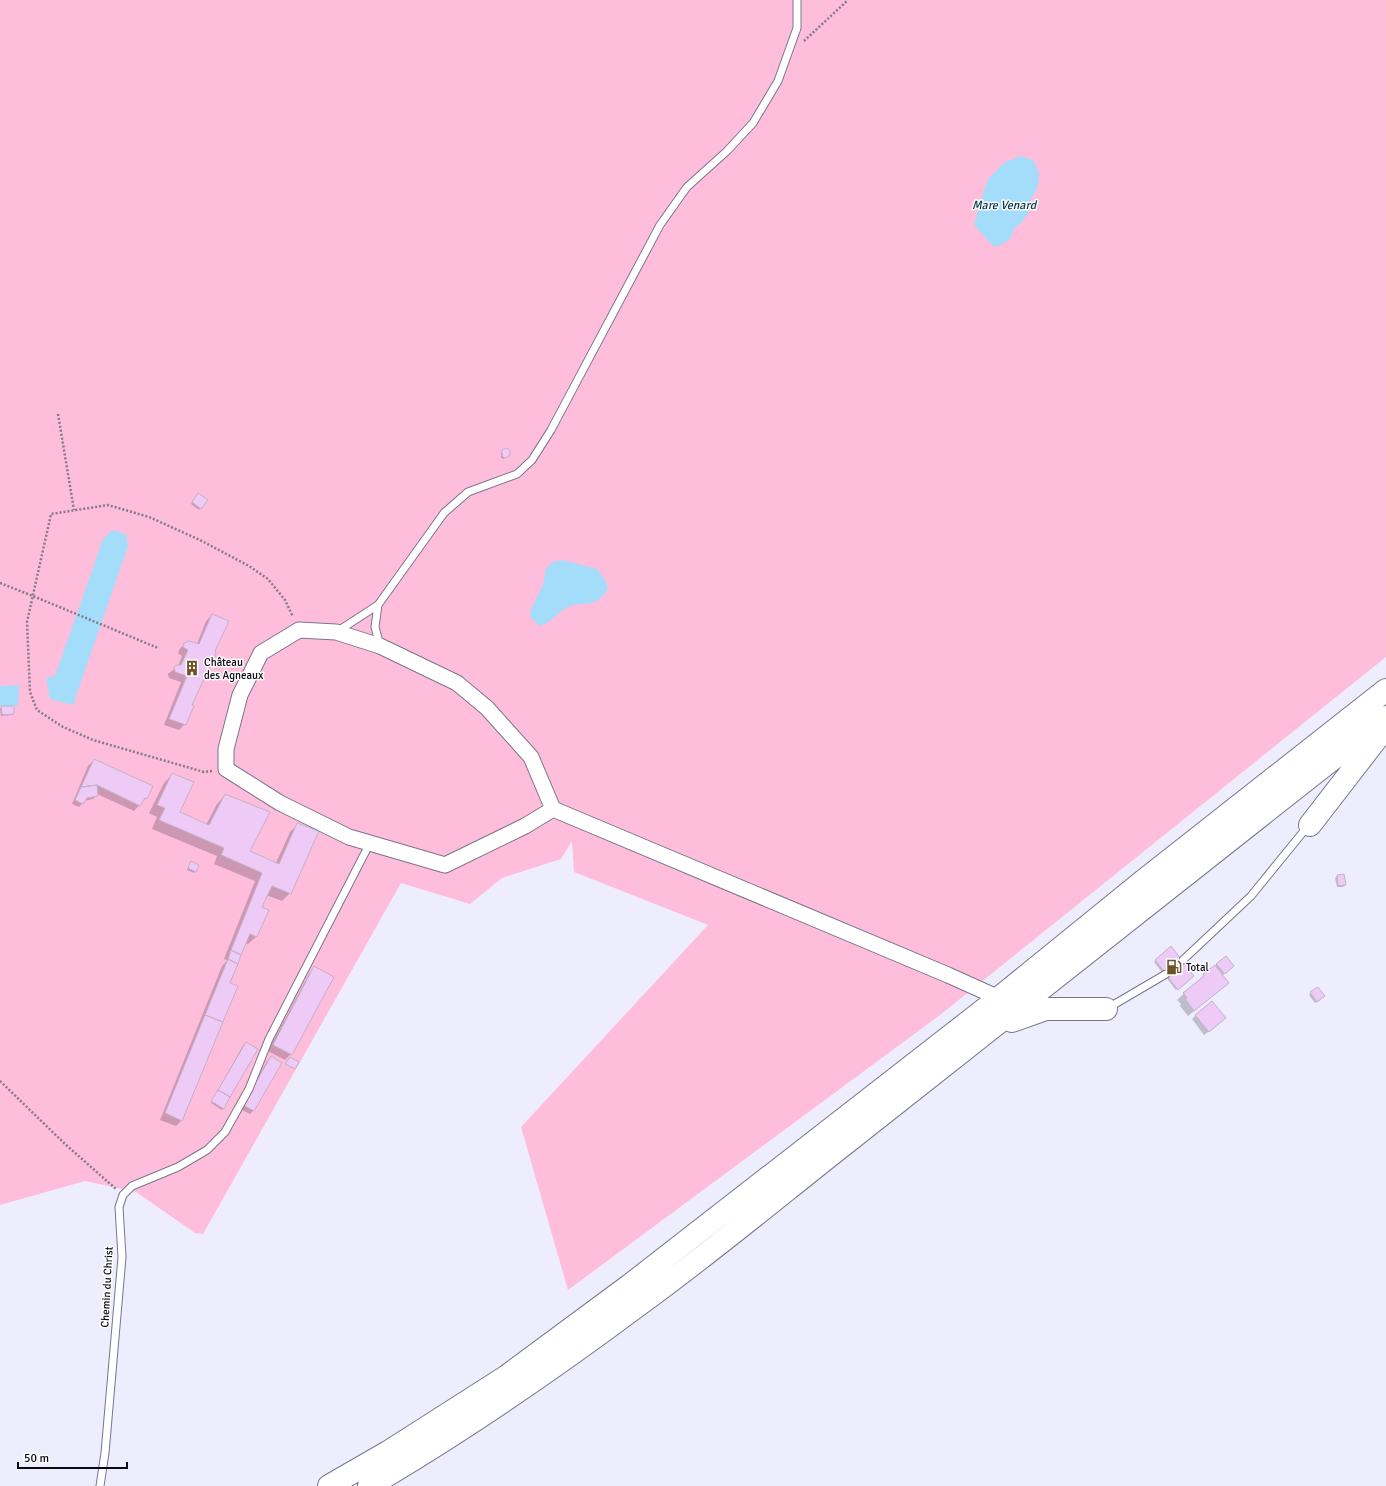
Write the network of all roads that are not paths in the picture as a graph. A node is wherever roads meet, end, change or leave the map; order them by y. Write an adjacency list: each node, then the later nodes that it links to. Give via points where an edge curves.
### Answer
1 (797, 0): 2 (lane, via 797,28 778,81 753,124 687,187 660,225 551,430 532,460 517,474 468,492 444,513)
2 (378, 605): 3 (lane); 4 (lane, via 375,627)
3 (336, 632): 4 (street); 10 (street, via 299,630 261,653 240,695 226,749 226,769 280,803 349,837)
4 (380, 646): 8 (street, via 457,682 487,708 531,757)
5 (1386, 690): 13 (highway, via 1143,880)
6 (1386, 717): 15 (highway)
7 (1386, 727): 9 (highway)
8 (553, 809): 10 (street, via 525,826 445,865); 13 (street)
9 (1310, 825): 11 (lane, via 1251,896)
10 (370, 843): 16 (lane, Chemin du Christ, via 269,1039 249,1088 225,1132 207,1150 178,1167 132,1186 123,1195 119,1207 122,1257)
11 (1183, 960)
12 (1166, 974): 14 (lane)
13 (999, 998): 17 (highway, via 630,1285 519,1367 458,1408)
14 (1106, 1009): 15 (highway, via 1046,1009)
15 (994, 1028): 18 (highway, via 642,1303 524,1388)
16 (100, 1486)
17 (329, 1486)
18 (369, 1486)

